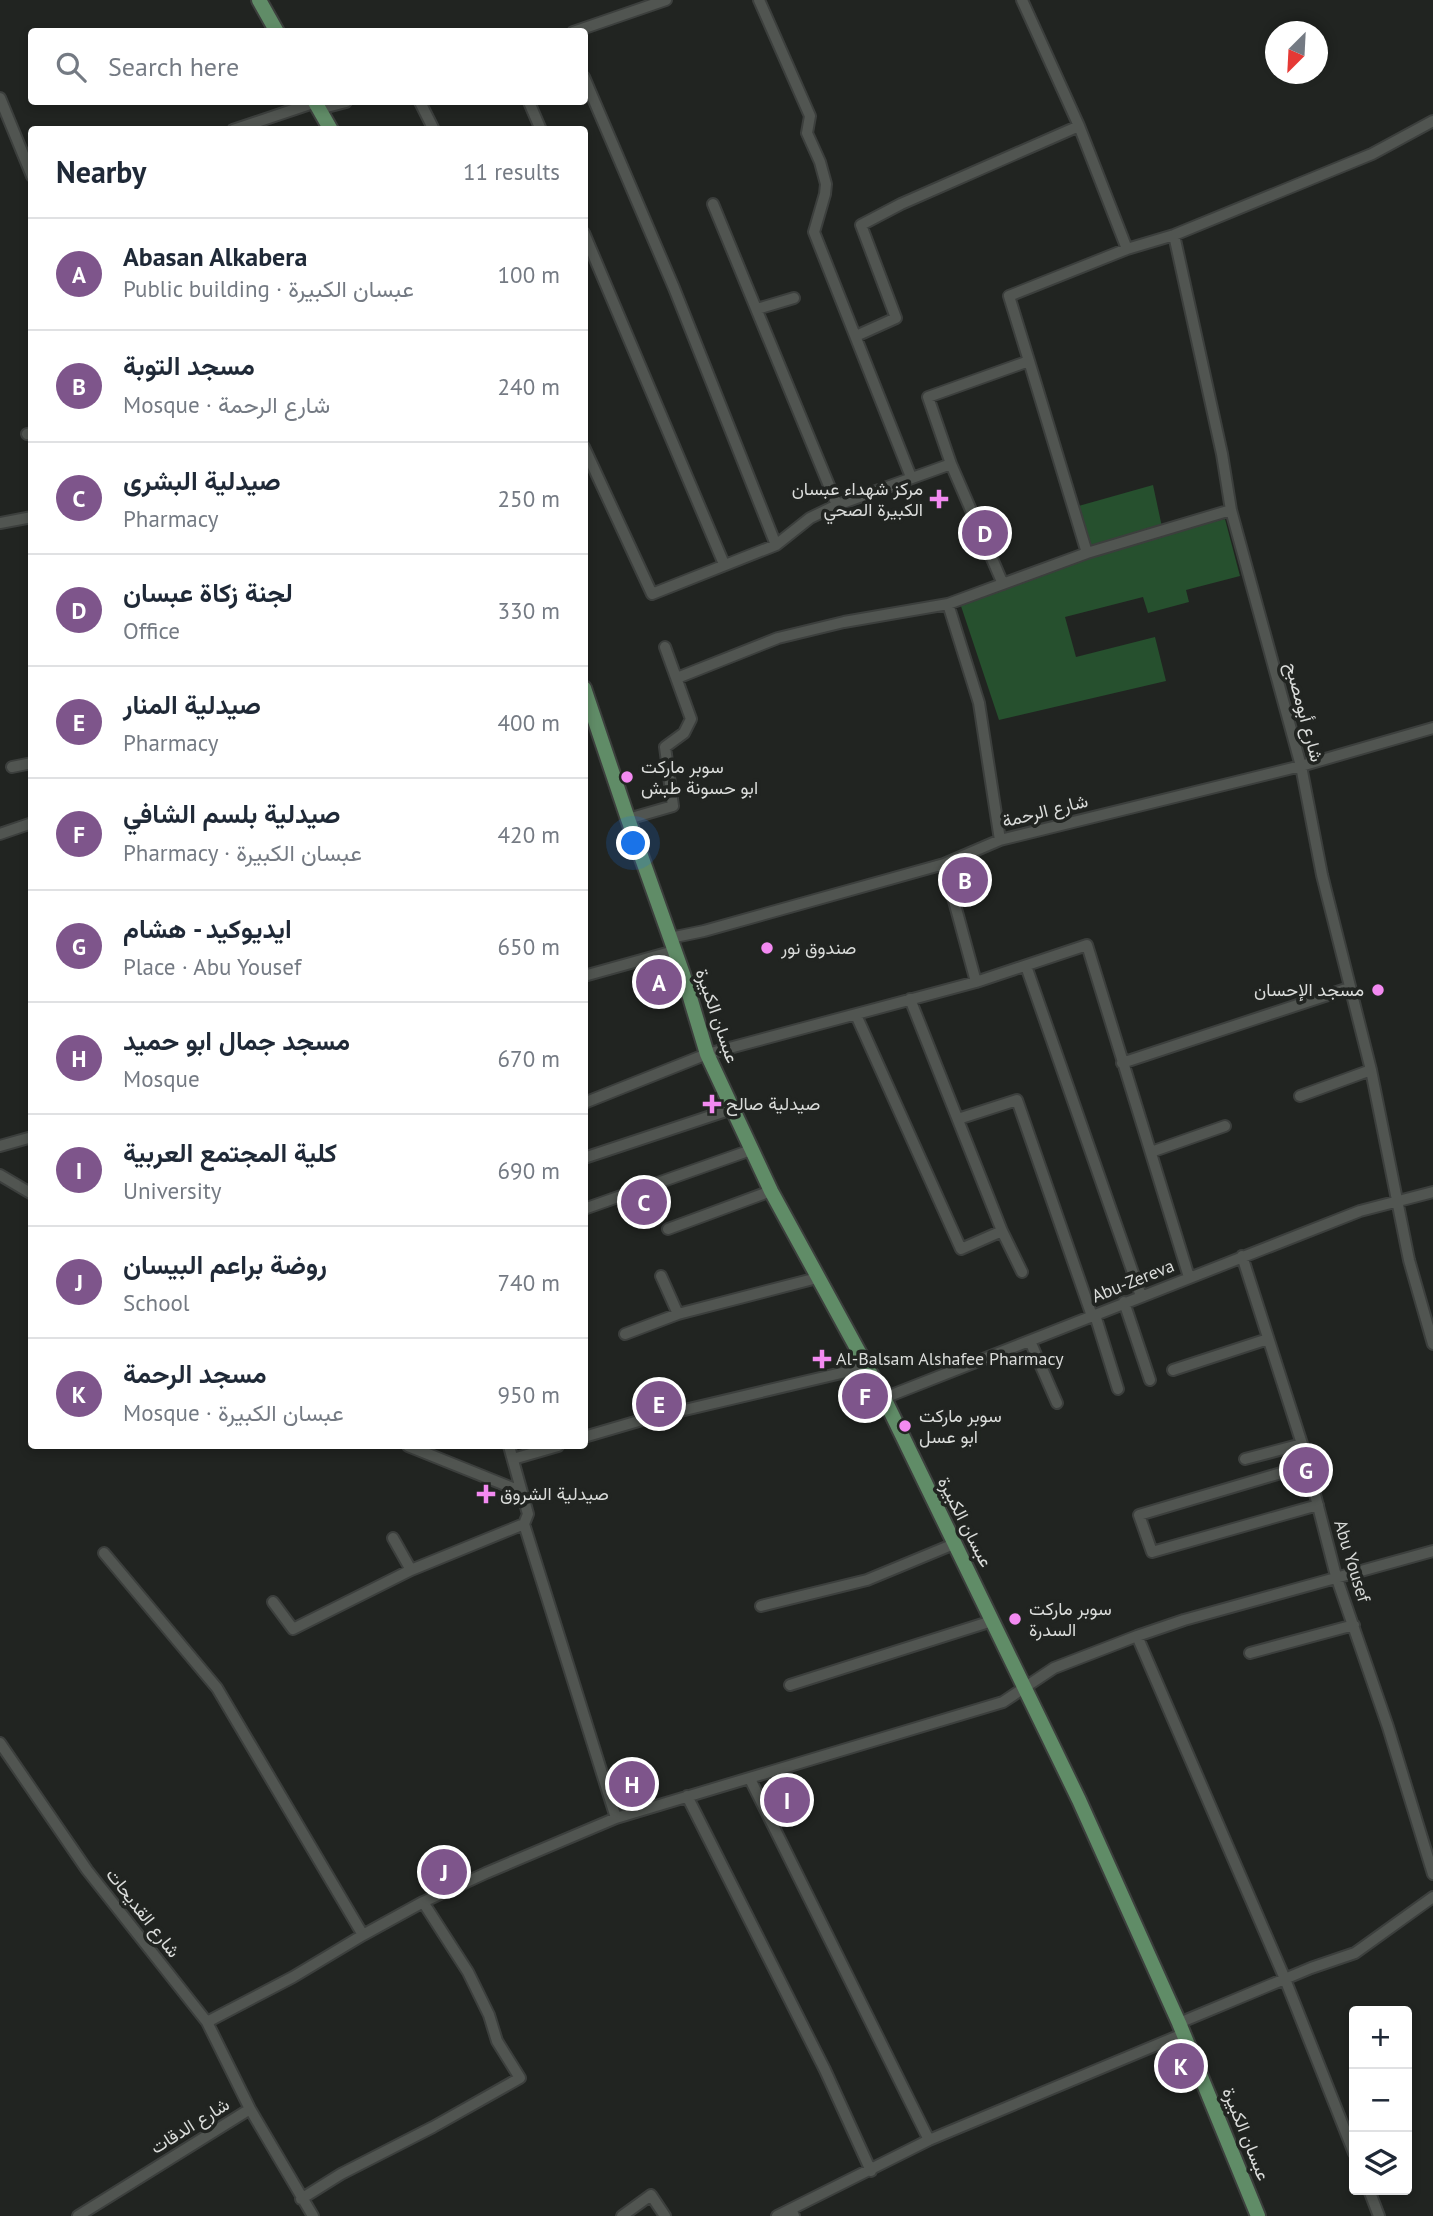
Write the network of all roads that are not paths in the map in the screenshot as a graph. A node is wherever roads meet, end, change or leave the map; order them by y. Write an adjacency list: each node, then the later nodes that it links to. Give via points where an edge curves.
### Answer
1 (260, 0): 5 (main road)
2 (666, 0): 6 (street)
3 (759, 0): 26 (street, via 810,117 807,133 826,184 814,232)
4 (1022, 0): 18 (street)
5 (275, 28)
6 (585, 28)
7 (588, 86): 35 (street)
8 (0, 98): 19 (street)
9 (314, 105): 14 (street)
10 (318, 105): 15 (main road)
11 (422, 105): 16 (street)
12 (530, 105): 17 (street)
13 (1433, 121): 21 (street, via 1372,154)
14 (246, 126)
15 (329, 126)
16 (432, 126)
17 (539, 126)
18 (1079, 126): 23 (street); 26 (street, via 861,225 896,318)
19 (28, 166)
20 (713, 204): 25 (street)
21 (1174, 234): 23 (street); 32 (street, شارع أبومصبح)
22 (588, 242): 37 (street)
23 (1126, 249): 27 (street, via 1009,296)
24 (794, 298): 25 (street)
25 (757, 309): 31 (street)
26 (856, 336): 30 (street)
27 (1029, 361): 29 (street, via 928,397); 36 (street)
28 (588, 456): 37 (street, via 652,594)
29 (951, 464): 30 (street); 38 (street)
30 (911, 477): 31 (street)
31 (837, 505): 35 (street, via 810,518)
32 (1231, 510): 36 (street); 45 (street, شارع أبومصبح)
33 (28, 518): 34 (street)
34 (0, 523)
35 (776, 545): 37 (street)
36 (1087, 553): 38 (street)
37 (724, 564)
38 (1003, 584): 39 (street)
39 (948, 604): 41 (street, via 778,638); 50 (street, via 979,703)
40 (665, 647): 41 (street)
41 (677, 678): 47 (street, via 691,719 684,733 665,747 673,806)
42 (588, 700): 47 (main road, عبسان الكبيرة)
43 (1433, 728): 45 (street, شارع الرحمة)
44 (28, 764): 46 (street)
45 (1301, 766): 50 (street, شارع الرحمة); 56 (street, شارع أبومصبح)
46 (12, 767)
47 (628, 820): 52 (main road, عبسان الكبيرة)
48 (28, 824): 49 (street)
49 (0, 834)
50 (1000, 840): 51 (street, شارع الرحمة)
51 (944, 864): 52 (street, شارع الرحمة); 55 (street)
52 (672, 944): 54 (street, شارع الرحمة); 59 (main road, عبسان الكبيرة)
53 (1026, 966): 55 (street); 60 (street, via 1087,945); 85 (street)
54 (588, 975)
55 (976, 982): 57 (street)
56 (1349, 988): 60 (street); 61 (street, شارع أبومصبح)
57 (911, 999): 58 (street); 65 (street)
58 (856, 1015): 59 (street); 79 (street, via 961,1250)
59 (707, 1054): 63 (street); 64 (main road, عبسان الكبيرة)
60 (1122, 1063): 70 (street)
61 (1371, 1070): 62 (street); 76 (street, شارع أبومصبح)
62 (1300, 1096)
63 (588, 1100)
64 (732, 1109): 69 (main road, عبسان الكبيرة); 71 (street)
65 (958, 1119): 79 (street); 88 (street, via 1017,1100)
66 (1225, 1126): 70 (street)
67 (28, 1138): 68 (street)
68 (0, 1146)
69 (751, 1150): 73 (main road, عبسان الكبيرة); 77 (street)
70 (1151, 1152): 83 (street)
71 (588, 1157)
72 (0, 1175): 74 (street)
73 (771, 1191): 78 (street); 84 (main road, عبسان الكبيرة)
74 (28, 1192)
75 (1433, 1192): 76 (street, Abu-Zereva)
76 (1396, 1200): 80 (street, Abu-Zereva); 92 (street, شارع أبومصبح)
77 (588, 1208)
78 (668, 1229)
79 (1002, 1231): 81 (street)
80 (1242, 1256): 83 (street, Abu-Zereva); 90 (street, Abu Yousef)
81 (1022, 1272)
82 (661, 1276): 87 (street)
83 (1189, 1276): 85 (street, Abu-Zereva)
84 (817, 1278): 87 (street); 93 (main road, عبسان الكبيرة)
85 (1141, 1296): 86 (street, Abu-Zereva)
86 (1124, 1302): 88 (street, Abu-Zereva); 95 (street)
87 (678, 1314): 89 (street)
88 (1094, 1316): 91 (street, Abu-Zereva); 96 (street)
89 (625, 1334)
90 (1268, 1339): 94 (street); 100 (street, Abu Yousef)
91 (1030, 1341): 97 (street, Abu-Zereva); 98 (street)
92 (1433, 1344)
93 (867, 1367): 97 (main road, عبسان الكبيرة); 99 (street)
94 (1173, 1370)
95 (1150, 1380)
96 (1118, 1389)
97 (884, 1398): 111 (main road, عبسان الكبيرة)
98 (1057, 1403)
99 (588, 1436)
100 (1302, 1444): 105 (street); 106 (street, Abu Yousef)
101 (415, 1449): 107 (street)
102 (510, 1449): 104 (street)
103 (548, 1449): 104 (street)
104 (513, 1459): 107 (street)
105 (1245, 1460)
106 (1308, 1465): 108 (street, Abu Yousef); 108 (street, via 1139,1516 1152,1552)
107 (520, 1491): 109 (street, via 528,1514)
108 (1318, 1505): 115 (street, Abu Yousef)
109 (524, 1524): 114 (street); 127 (street)
110 (393, 1538): 114 (street)
111 (954, 1544): 117 (street, via 867,1580); 118 (main road, عبسان الكبيرة)
112 (1433, 1551): 115 (street)
113 (104, 1553): 131 (street, via 216,1688)
114 (411, 1570): 116 (street, via 293,1629)
115 (1336, 1576): 119 (street, Abu Yousef); 120 (street)
116 (272, 1602)
117 (761, 1606)
118 (992, 1621): 122 (street); 123 (main road, عبسان الكبيرة)
119 (1354, 1625): 121 (street); 128 (street, Abu Yousef)
120 (1137, 1636): 123 (street, via 1054,1668); 132 (street)
121 (1250, 1653)
122 (790, 1685)
123 (1024, 1688): 125 (street, via 1003,1702); 134 (main road, عبسان الكبيرة)
124 (0, 1743): 133 (street, شارع القديحات, via 87,1870)
125 (750, 1779): 126 (street); 136 (street)
126 (687, 1796): 127 (street); 138 (street)
127 (616, 1818): 130 (street)
128 (1433, 1874)
129 (1433, 1897): 132 (street, via 1355,1953)
130 (423, 1902): 131 (street); 140 (street, via 468,1972 497,2041 520,2078)
131 (363, 1935): 133 (street)
132 (1285, 1979): 134 (street); 137 (street)
133 (207, 2022): 135 (street, شارع القديحات)
134 (1181, 2029): 136 (street); 147 (main road, عبسان الكبيرة)
135 (250, 2109): 140 (street, شارع الدقات); 142 (street, شارع الدقات)
136 (929, 2140): 138 (street)
137 (1349, 2140)
138 (871, 2171): 141 (street)
139 (1371, 2195): 148 (street)
140 (301, 2199): 143 (street, شارع الدقات)
141 (792, 2213): 146 (street)
142 (78, 2216)
143 (313, 2216)
144 (622, 2216): 145 (street, via 651,2195)
145 (665, 2216)
146 (777, 2216)
147 (1258, 2216)
148 (1379, 2216)

